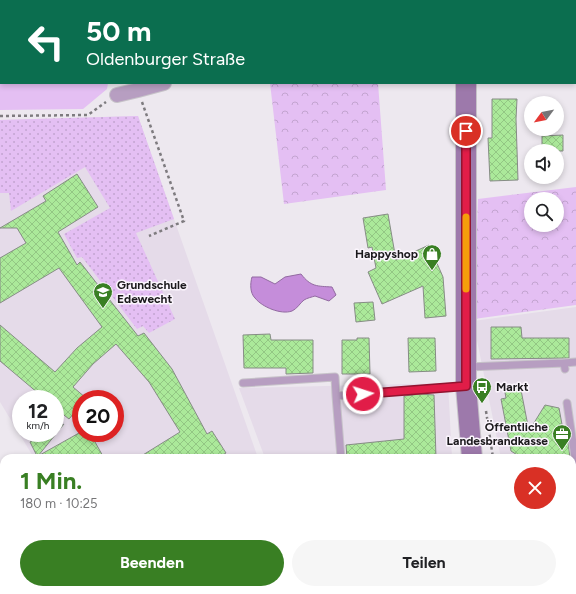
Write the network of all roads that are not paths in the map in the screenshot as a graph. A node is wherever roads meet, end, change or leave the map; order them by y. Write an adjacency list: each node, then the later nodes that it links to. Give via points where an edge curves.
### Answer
1 (160, 84): 3 (street)
2 (466, 84): 5 (main road)
3 (117, 94)
4 (576, 362): 5 (lane, via 565,366)
5 (465, 377): 7 (lane); 10 (main road)
6 (243, 383): 7 (lane, via 335,377)
7 (336, 396): 9 (lane)
8 (567, 403): 11 (lane)
9 (341, 454)
10 (472, 454)
11 (575, 454)

